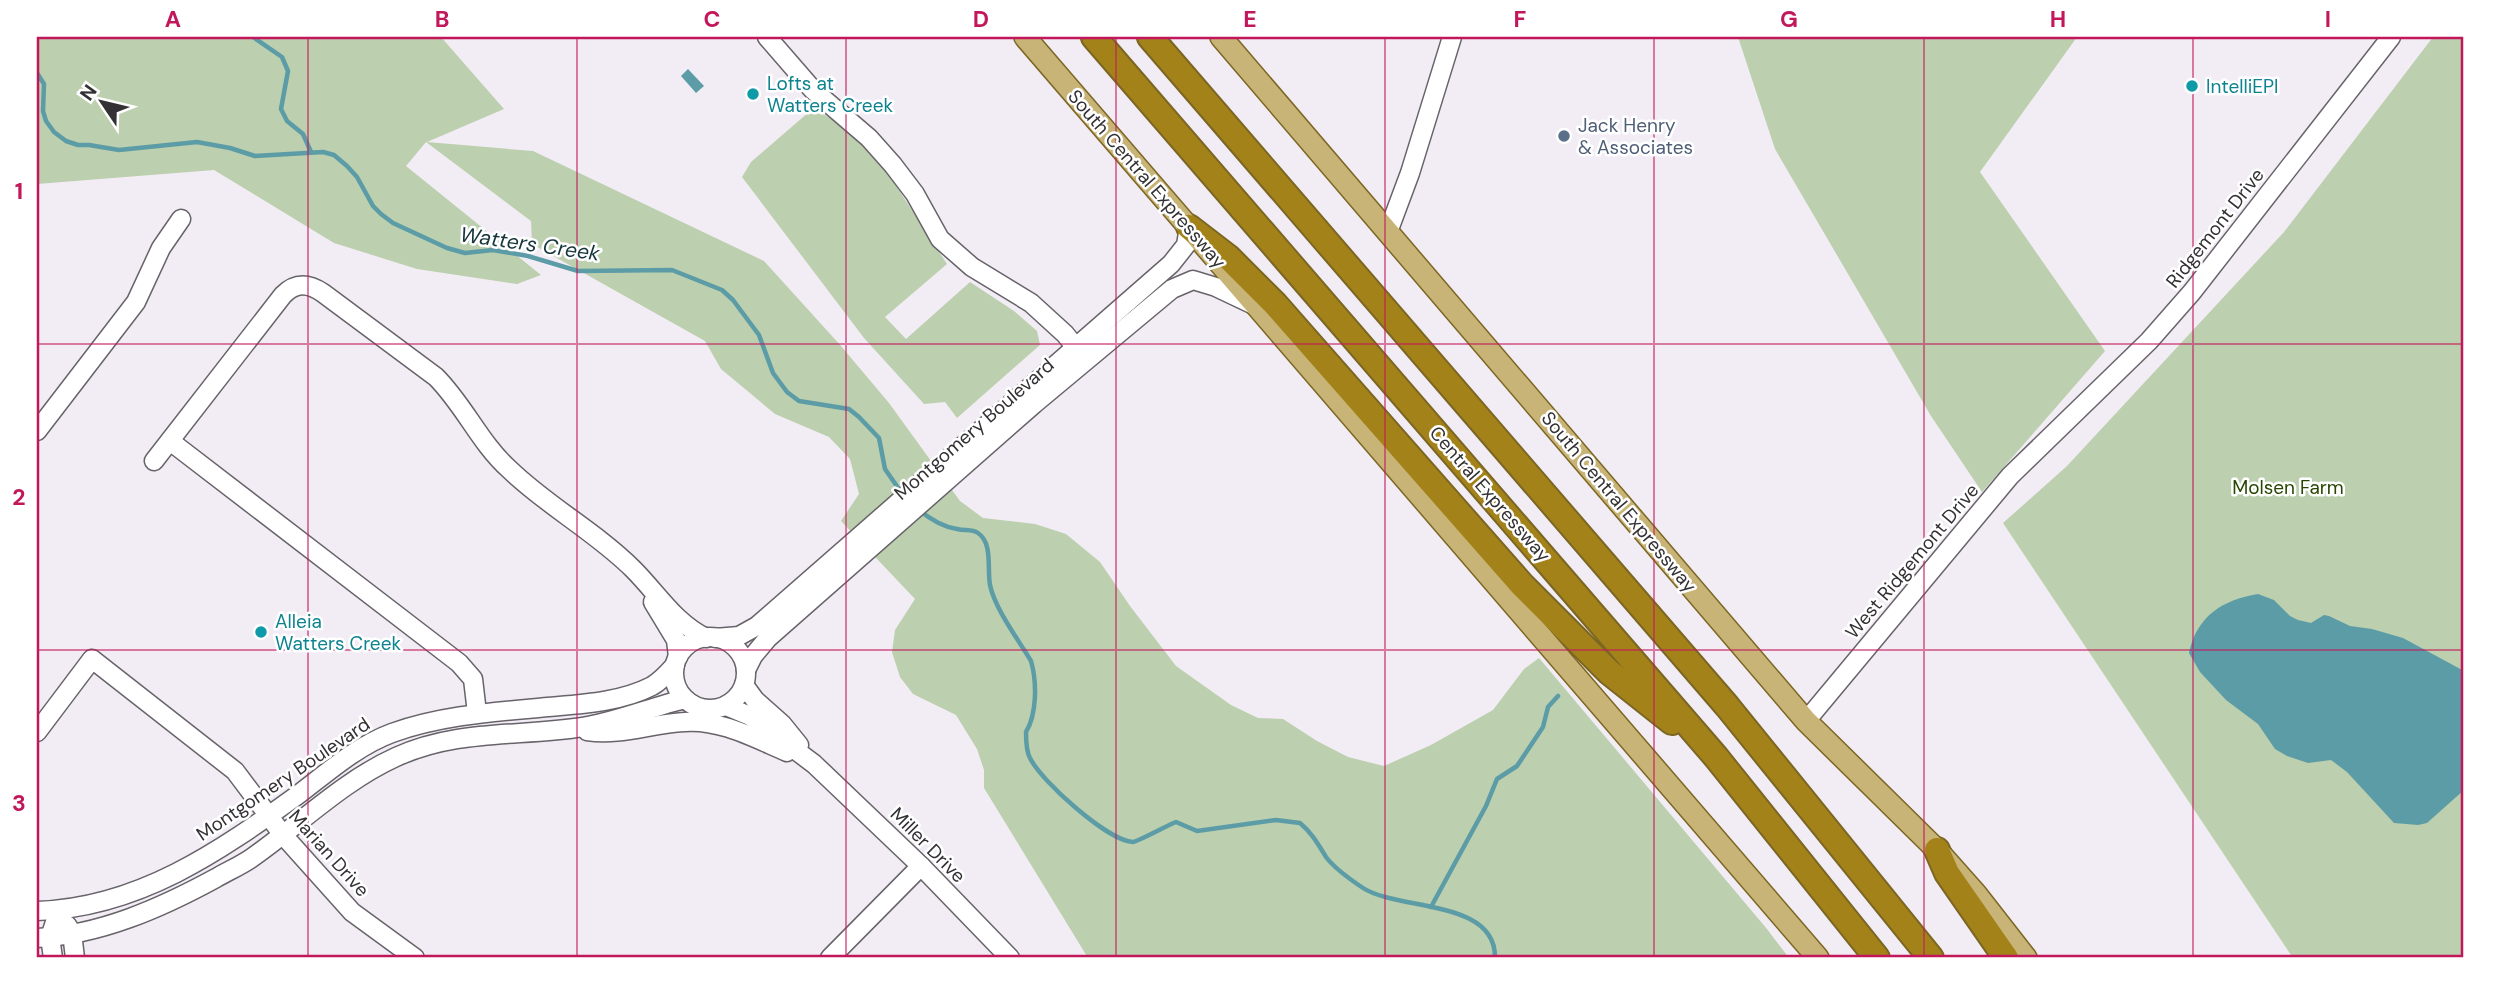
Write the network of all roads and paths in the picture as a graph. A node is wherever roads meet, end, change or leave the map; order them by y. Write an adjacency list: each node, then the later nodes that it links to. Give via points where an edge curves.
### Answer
1 (767, 37): 12 (street, via 813,90 893,165 940,239 972,267 1031,303)
2 (1025, 37): 9 (main road, South Central Expressway)
3 (1094, 37): 28 (highway, Central Expressway)
4 (1150, 37): 45 (highway, via 1719,696)
5 (1221, 37): 10 (main road, South Central Expressway)
6 (1452, 37): 10 (street)
7 (2392, 37): 14 (street, Ridgemont Drive, via 2192,292)
8 (181, 219): 13 (street, via 129,312)
9 (1189, 227): 11 (main road, South Central Expressway); 12 (street, Montgomery Boulevard, via 1186,245 1175,260); 28 (highway, via 1275,304 1522,585 1609,672)
10 (1388, 232): 25 (main road, South Central Expressway)
11 (1255, 306): 12 (street, Montgomery Boulevard, via 1216,287 1185,282); 43 (main road, South Central Expressway)
12 (1081, 354): 17 (street, Montgomery Boulevard)
13 (37, 431)
14 (2056, 432): 25 (street, West Ridgemont Drive, via 2010,476)
15 (170, 441): 16 (street); 18 (street, via 283,295 292,287 309,285 428,370 452,394 506,467); 24 (street, via 458,663 473,679)
16 (154, 461)
17 (863, 543): 19 (street, Montgomery Boulevard, via 757,626 739,636); 21 (street, Montgomery Boulevard, via 768,638 753,656)
18 (633, 569): 19 (street, via 684,625); 20 (street, via 676,640)
19 (711, 638): 20 (street, via 690,644); 21 (street, via 740,652)
20 (677, 661): 22 (street, via 675,680); 24 (street, Montgomery Boulevard, via 649,688 594,703)
21 (745, 677): 23 (street, via 734,701); 29 (street, Miller Drive, via 759,704 782,723)
22 (685, 699): 23 (street, via 704,709); 26 (street, via 630,717)
23 (726, 706): 29 (street, Miller Drive, via 750,716)
24 (477, 713): 30 (street, Montgomery Boulevard, via 420,723 388,735 354,753)
25 (1806, 721): 32 (main road, South Central Expressway)
26 (566, 729): 29 (street, via 607,734 699,722 733,729); 31 (street, via 489,734 425,746 348,784)
27 (37, 732): 30 (street, Marian Drive, via 92,659 229,765)
28 (1716, 757): 44 (highway, Central Expressway)
29 (814, 764): 33 (street, Miller Drive)
30 (269, 816): 31 (street, Marian Drive); 34 (street, Montgomery Boulevard, via 174,875 115,899)
31 (283, 835): 36 (street, via 251,859 186,894 121,922); 40 (street, Marian Drive, via 352,912)
32 (1937, 850): 46 (highway, via 1947,873); 47 (main road, South Central Expressway)
33 (921, 866): 41 (street); 42 (street, Miller Drive)
34 (59, 910): 35 (street, Montgomery Boulevard); 36 (street); 37 (street)
35 (37, 911)
36 (72, 933): 37 (street); 39 (street)
37 (43, 937): 38 (street)
38 (53, 958)
39 (75, 958)
40 (415, 958)
41 (830, 958)
42 (1010, 958)
43 (1818, 958)
44 (1877, 958)
45 (1931, 958)
46 (2006, 958)
47 (2026, 958)

